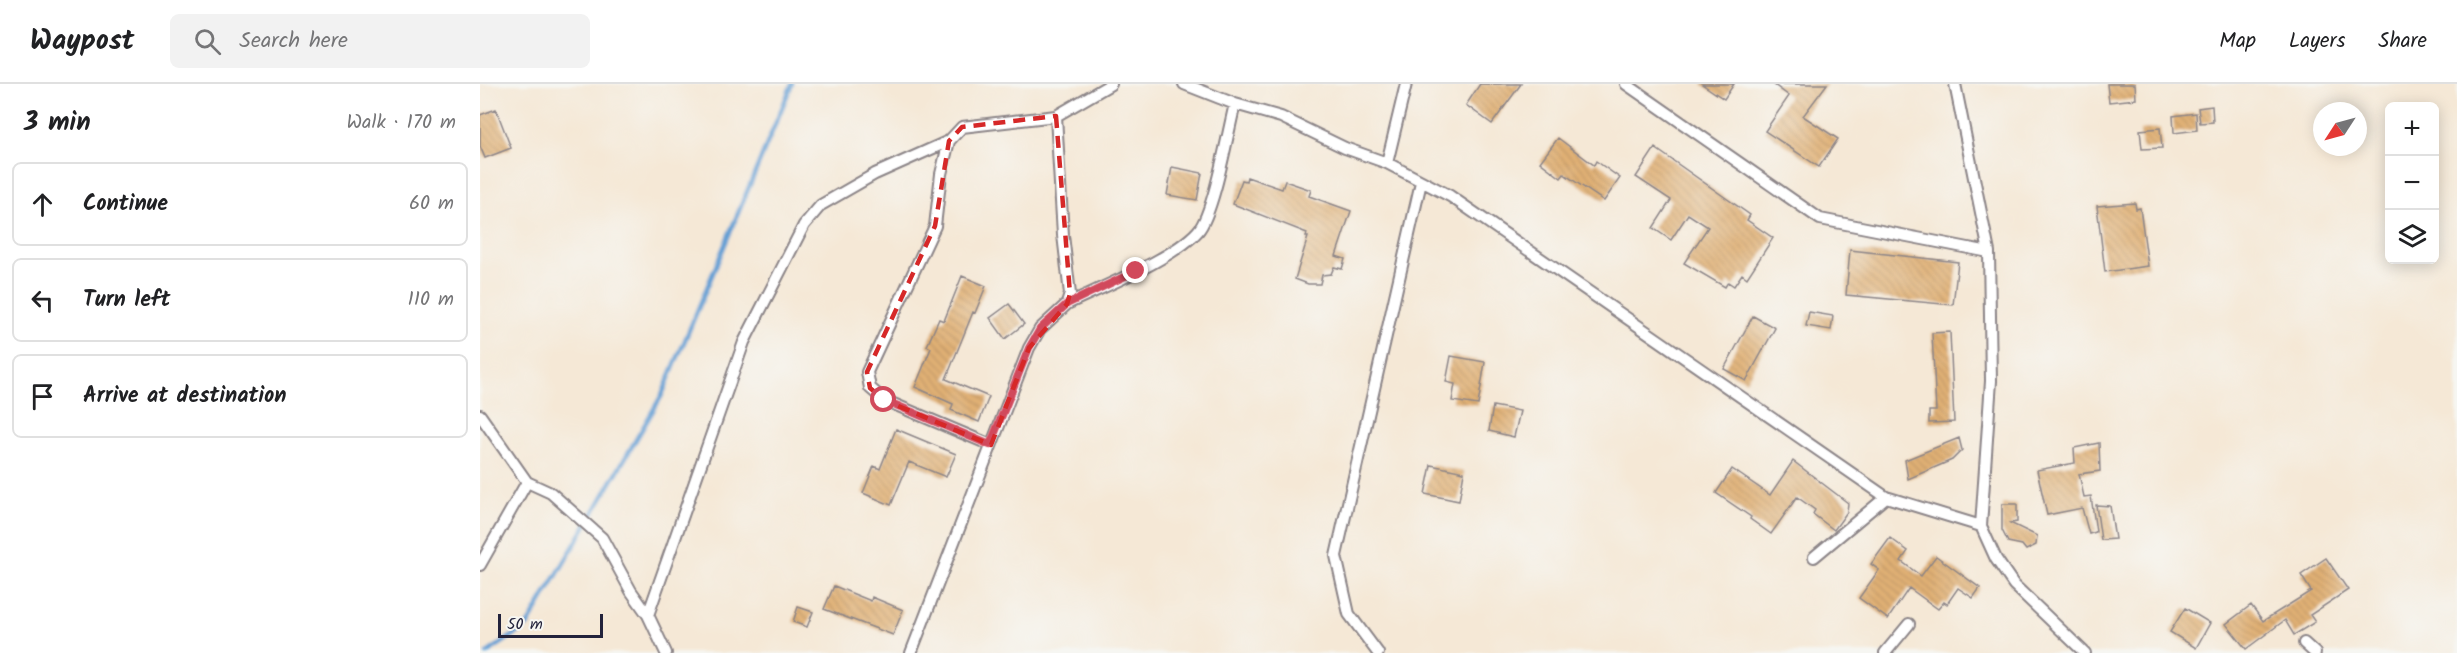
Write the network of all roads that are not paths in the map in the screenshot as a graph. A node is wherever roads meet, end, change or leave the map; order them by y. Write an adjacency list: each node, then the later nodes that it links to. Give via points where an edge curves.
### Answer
1 (1111, 84): 7 (street)
2 (1184, 84): 6 (street)
3 (1406, 84): 9 (street)
4 (1626, 84): 11 (street, via 1820,219)
5 (1955, 84): 11 (street)
6 (1235, 104): 9 (street, via 1281,117); 12 (street, via 1208,210 1199,230 1171,251)
7 (1056, 116): 8 (street, via 962,127); 12 (street, via 1070,294)
8 (949, 141): 14 (street, via 935,226 867,372 870,388 884,400); 20 (street, via 875,174 821,205 804,225 744,342)
9 (1387, 163): 10 (street)
10 (1421, 182): 16 (street, via 1460,203); 25 (street, via 1336,556 1350,614)
11 (1989, 252): 17 (street, via 1991,381)
12 (1067, 304): 14 (street, via 1040,329 1029,348)
13 (480, 415): 15 (street)
14 (990, 445): 24 (street)
15 (527, 482): 19 (street); 20 (street, via 551,494 602,538)
16 (1886, 497): 17 (street); 18 (street)
17 (1981, 526): 27 (street, via 1996,560 2014,585)
18 (1814, 557)
19 (480, 565)
20 (648, 615): 23 (street)
21 (1909, 624): 26 (street)
22 (2304, 643): 28 (street)
23 (666, 653)
24 (911, 653)
25 (1378, 653)
26 (1885, 653)
27 (2085, 653)
28 (2315, 653)

